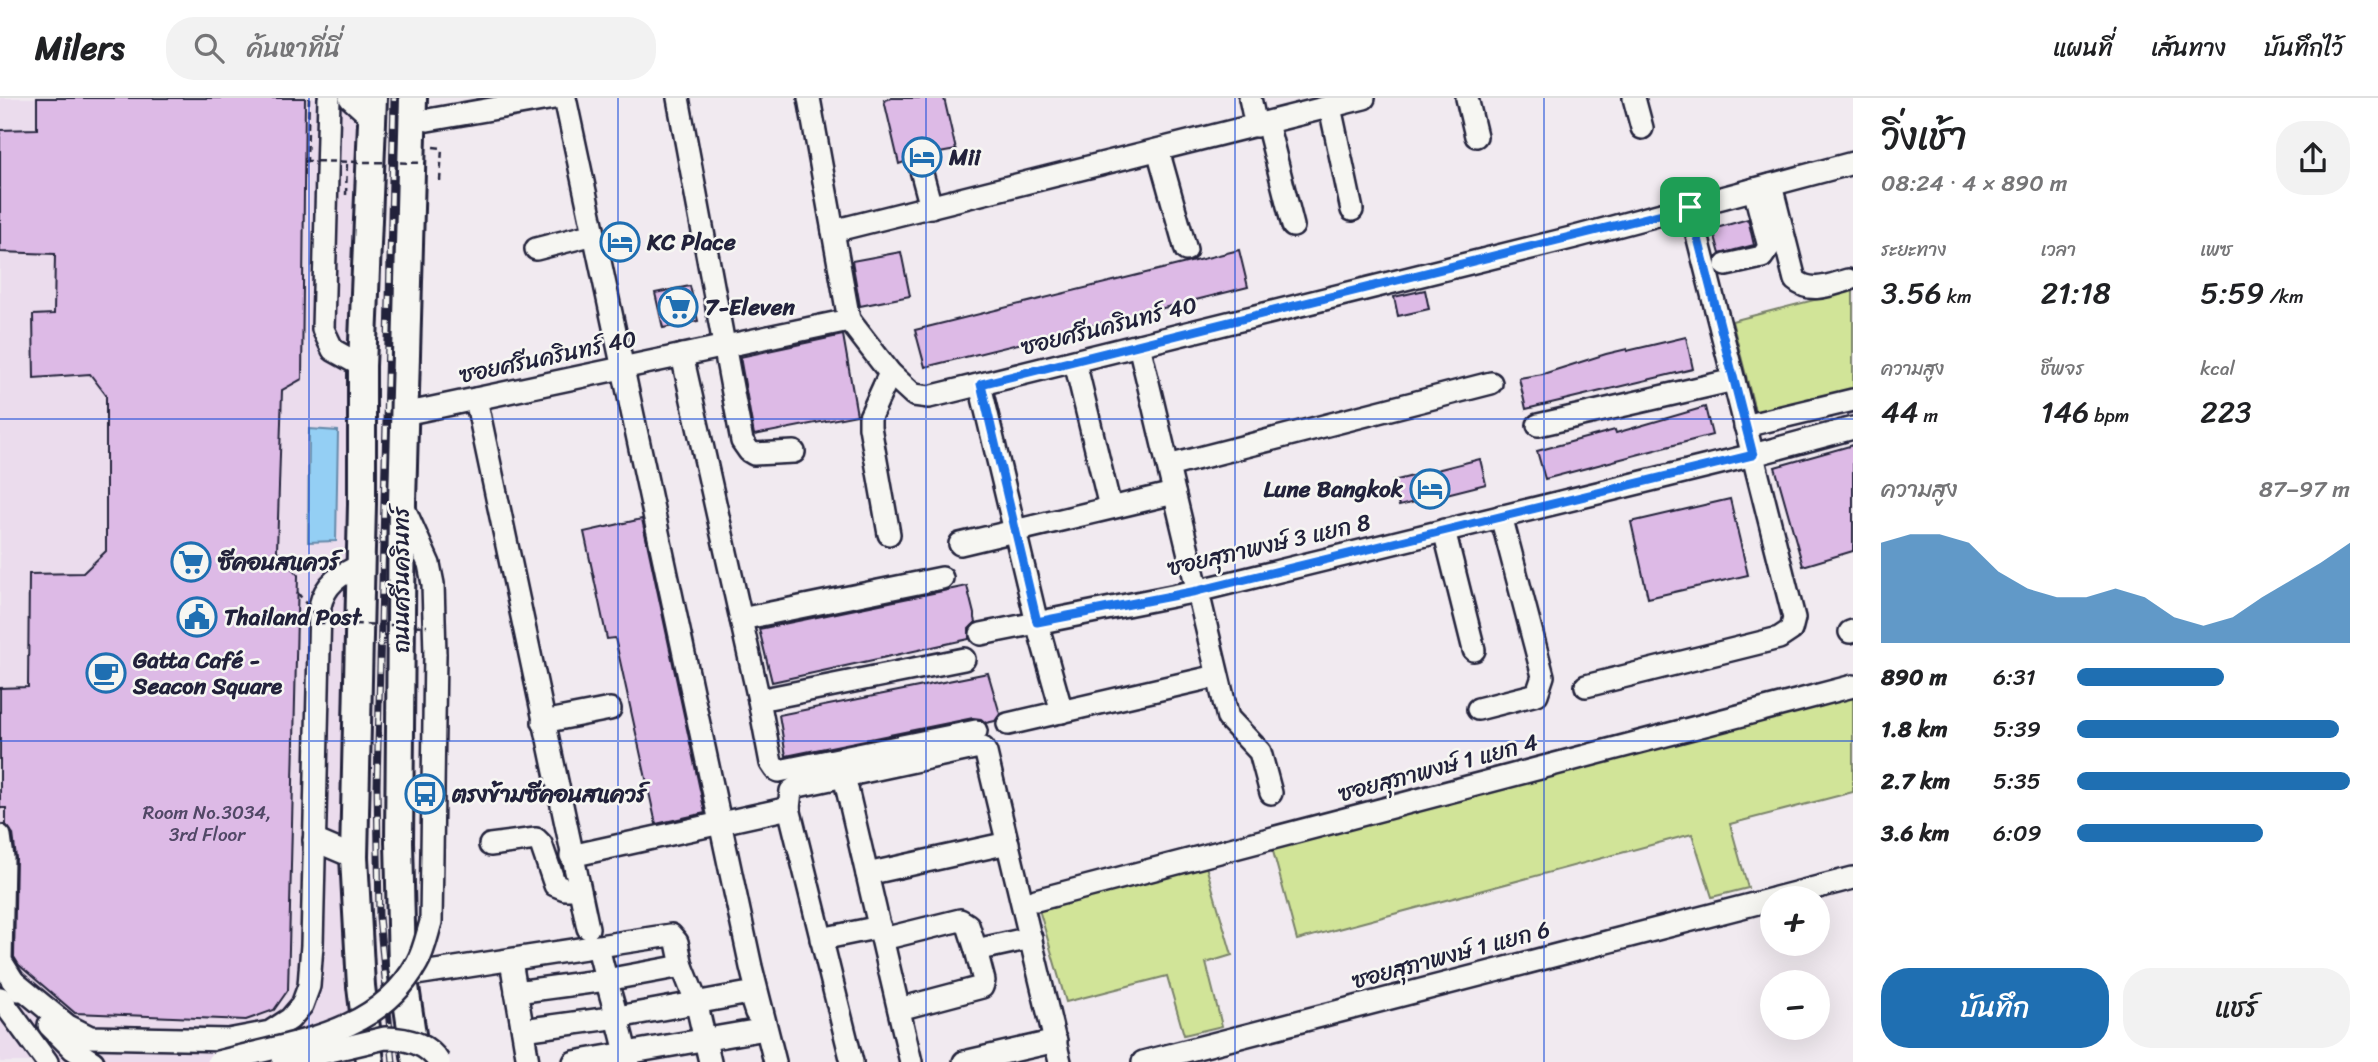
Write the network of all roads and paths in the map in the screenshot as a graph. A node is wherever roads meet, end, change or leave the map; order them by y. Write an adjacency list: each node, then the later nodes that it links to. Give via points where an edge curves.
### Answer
1 (309, 98): 21 (path, bridge, via 306,161)
2 (329, 98): 43 (street, via 323,329 332,350)
3 (349, 98): 14 (street)
4 (413, 98): 51 (main road, ถนนศรีนครินทร์)
5 (554, 98): 15 (street)
6 (565, 98): 33 (street)
7 (678, 98): 40 (street)
8 (809, 98): 32 (street)
9 (1250, 98): 16 (street)
10 (1364, 98): 13 (street)
11 (1467, 98): 18 (street)
12 (1634, 98): 17 (street)
13 (1330, 107): 16 (street); 30 (street)
14 (373, 108): 43 (main road, ถนนศรีนครินทร์)
15 (428, 120)
16 (1262, 124): 20 (street); 31 (street)
17 (1642, 128)
18 (1476, 136)
19 (435, 148): 25 (path, via 442,148)
20 (1158, 150): 28 (street); 35 (street)
21 (347, 161): 22 (path, bridge); 27 (path)
22 (427, 163)
23 (1853, 163): 26 (street, ซอยศรีนครินทร์ 40)
24 (921, 170): 28 (street)
25 (440, 181)
26 (1763, 187): 29 (street, ซอยศรีนครินทร์ 40); 36 (street, via 1769,247 1762,257); 37 (street, via 1795,280 1815,289)
27 (346, 195)
28 (931, 207): 32 (street)
29 (1690, 207): 39 (street, ซอยศรีนครินทร์ 40); 46 (street)
30 (1352, 210)
31 (1293, 226)
32 (833, 232): 38 (street)
33 (594, 234): 34 (street); 44 (street)
34 (536, 249)
35 (1186, 250)
36 (1726, 265)
37 (1848, 279)
38 (849, 320): 40 (street, ซอยศรีนครินทร์ 40); 45 (street, ซอยศรีนครินทร์ 40)
39 (1139, 345): 42 (street, ซอยศรีนครินทร์ 40); 57 (street)
40 (724, 346): 41 (street, ซอยศรีนครินทร์ 40); 55 (street, via 742,441 749,451 760,455)
41 (682, 355): 44 (street, ซอยศรีนครินทร์ 40); 70 (street)
42 (1075, 362): 48 (street, ซอยศรีนครินทร์ 40); 60 (street)
43 (362, 366): 66 (main road, ถนนศรีนครินทร์)
44 (622, 368): 49 (street, ซอยศรีนครินทร์ 40); 89 (street)
45 (890, 373): 48 (street, ซอยศรีนครินทร์ 40, via 920,397); 64 (street, via 870,416)
46 (1734, 380): 52 (street); 53 (street)
47 (1491, 383): 57 (street)
48 (981, 384): 62 (street)
49 (476, 399): 51 (street, ซอยศรีนครินทร์ 40); 83 (street)
50 (1853, 400): 53 (street)
51 (404, 414): 59 (main road, ถนนศรีนครินทร์)
52 (1538, 425)
53 (1745, 426): 56 (street)
54 (1853, 428): 56 (street, ซอยสุภาพงษ์ 3 แยก 8)
55 (794, 452)
56 (1753, 455): 61 (street, ซอยสุภาพงษ์ 3 แยก 8); 77 (street, via 1794,618 1791,630 1779,638)
57 (1168, 466): 58 (street)
58 (1174, 493): 60 (street); 68 (street)
59 (402, 502): 111 (main road, ถนนศรีนครินทร์, via 399,842); 125 (street, bridge, via 433,584 431,922 418,962 387,1003 360,1021)
60 (1110, 508): 62 (street)
61 (1501, 516): 63 (street, ซอยสุภาพงษ์ 3 แยก 8); 81 (street, via 1542,686 1537,694)
62 (1015, 530): 65 (street); 71 (street)
63 (1444, 530): 68 (street, ซอยสุภาพงษ์ 3 แยก 8); 74 (street)
64 (889, 534)
65 (960, 544)
66 (360, 566): 91 (street, via 332,582 320,606); 96 (main road, ถนนศรีนครินทร์)
67 (942, 578): 70 (street)
68 (1197, 591): 71 (street, ซอยสุภาพงษ์ 3 แยก 8); 76 (street)
69 (297, 592): 72 (path, bridge, via 321,623)
70 (741, 619): 79 (street)
71 (1037, 622): 73 (street, ซอยสุภาพงษ์ 3 แยก 8); 82 (street)
72 (426, 626)
73 (981, 634)
74 (1474, 650)
75 (964, 659): 79 (street)
76 (1217, 676): 82 (street); 87 (street, via 1228,718 1260,752)
77 (1586, 686)
78 (1853, 686): 101 (street, ซอยสุภาพงษ์ 1 แยก 4)
79 (759, 700): 85 (street, via 771,763 779,771)
80 (610, 709): 83 (street)
81 (1478, 709)
82 (1062, 712): 84 (street)
83 (543, 722): 94 (street)
84 (1008, 724)
85 (976, 731)
86 (844, 776): 88 (street, via 795,788); 92 (street, via 981,747); 97 (street)
87 (1270, 793)
88 (789, 808): 89 (street); 106 (street)
89 (720, 822): 94 (street); 134 (street)
90 (0, 836): 95 (street)
91 (314, 840): 96 (street); 113 (street, via 309,986 296,1012 281,1027 228,1040 90,1037)
92 (1008, 843): 97 (street); 105 (street)
93 (490, 845): 100 (street, via 536,839 555,885)
94 (571, 856): 100 (street)
95 (1, 857): 113 (street, via 1,961)
96 (354, 857): 127 (main road, ถนนศรีนครินทร์, via 360,986)
97 (867, 874): 104 (street)
98 (1853, 878): 99 (street, ซอยสุภาพงษ์ 1 แยก 6)
99 (1821, 886)
100 (579, 889): 103 (street)
101 (1036, 900)
102 (1760, 902): 138 (street, ซอยสุภาพงษ์ 1 แยก 6)
103 (588, 928)
104 (881, 933): 106 (street); 108 (street, via 962,920); 116 (street)
105 (1031, 938): 108 (street); 121 (street)
106 (821, 939): 135 (street)
107 (598, 947): 109 (street); 110 (street, via 671,935); 112 (street)
108 (976, 950): 116 (street, via 982,987)
109 (511, 961): 111 (street); 114 (street)
110 (682, 966): 112 (street); 115 (street)
111 (403, 976): 128 (main road, ถนนศรีนครินทร์)
112 (606, 981): 114 (street); 117 (street)
113 (6, 989): 123 (street); 124 (street)
114 (516, 992): 118 (street)
115 (696, 1001): 117 (street); 119 (street, via 750,995); 120 (street)
116 (899, 1009): 136 (street)
117 (618, 1017): 118 (street); 122 (street)
118 (523, 1030): 130 (street)
119 (760, 1030): 120 (street); 133 (street)
120 (705, 1040): 122 (street); 132 (street)
121 (1058, 1052): 137 (street)
122 (627, 1057): 131 (street)
123 (47, 1062)
124 (93, 1062)
125 (218, 1062)
126 (283, 1062): 129 (street, bridge, via 385,1038 420,1045)
127 (370, 1062)
128 (416, 1062)
129 (439, 1062)
130 (528, 1062)
131 (574, 1062)
132 (710, 1062)
133 (768, 1062)
134 (775, 1062)
135 (852, 1062)
136 (911, 1062)
137 (964, 1062)
138 (1143, 1062)

